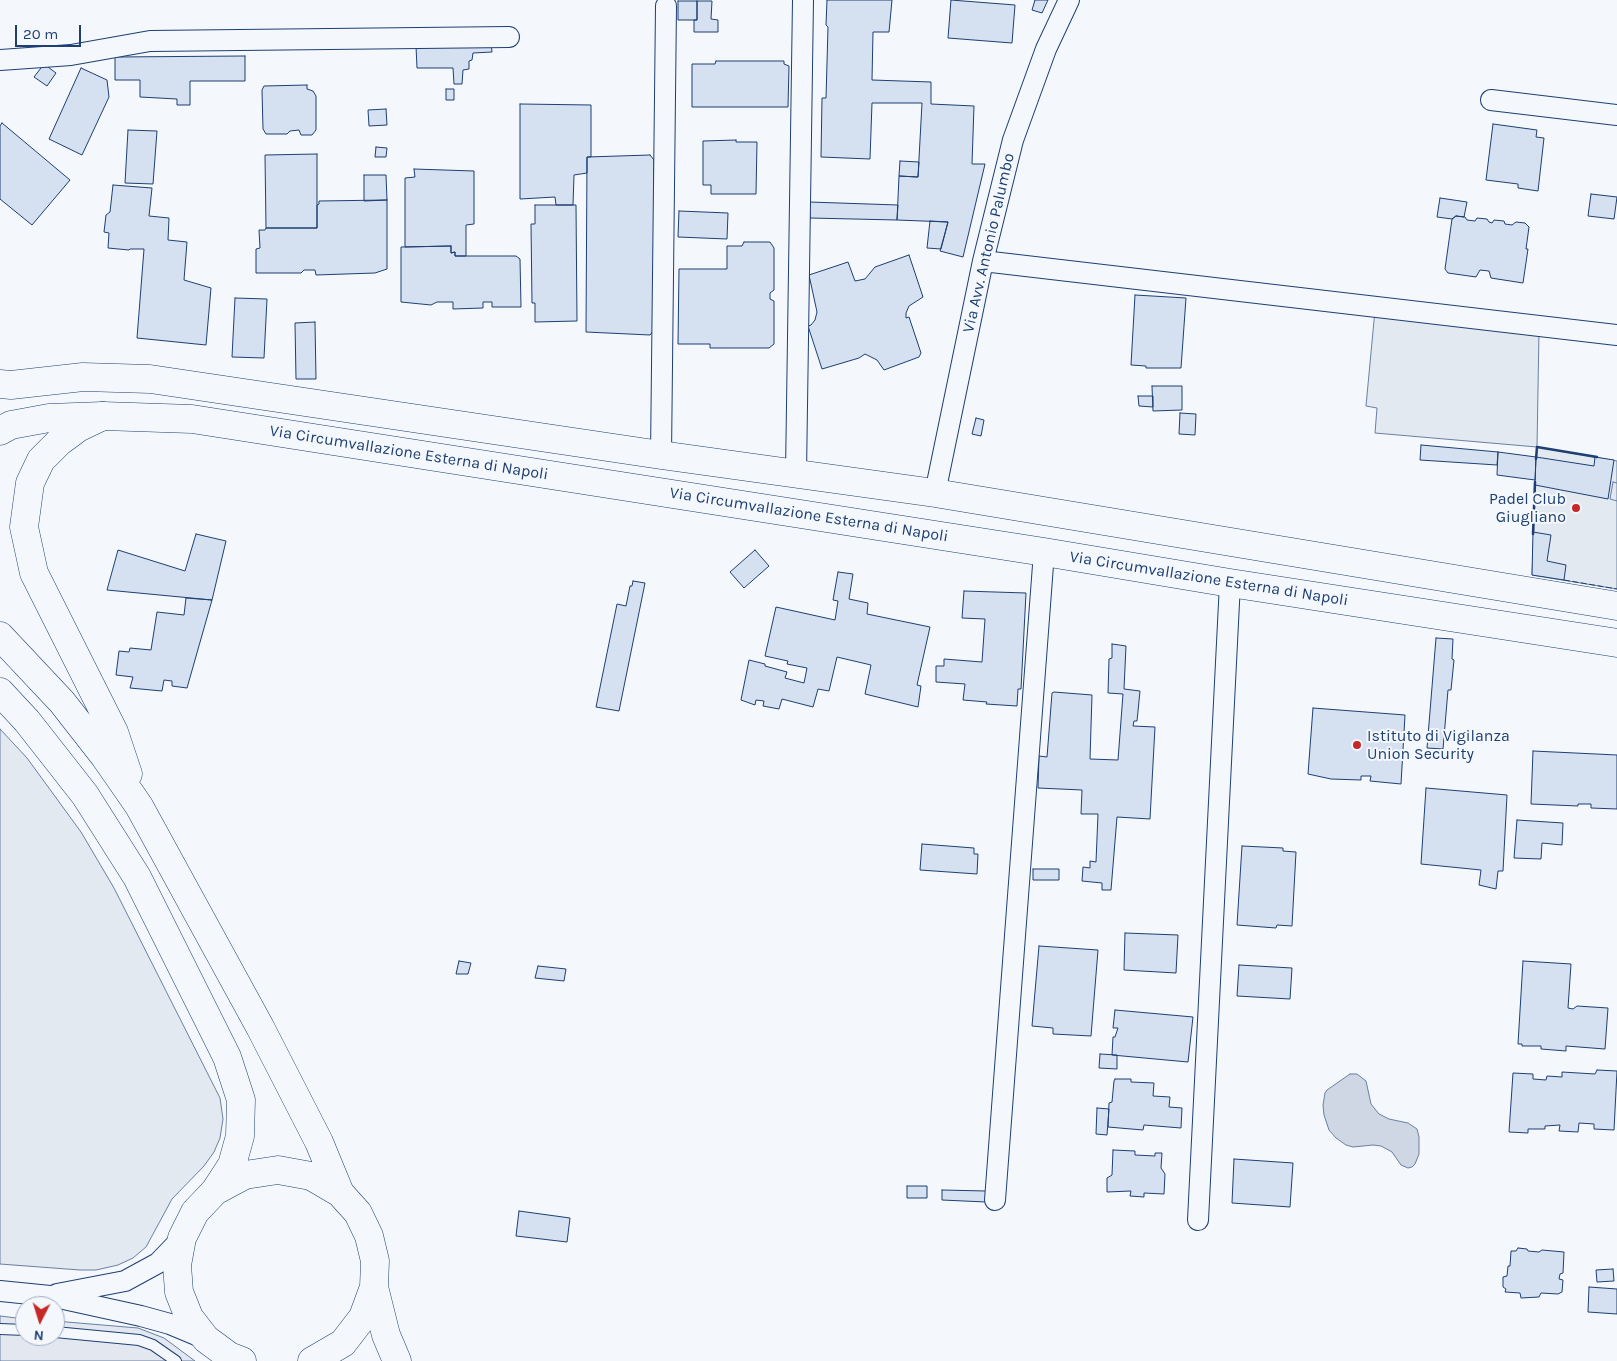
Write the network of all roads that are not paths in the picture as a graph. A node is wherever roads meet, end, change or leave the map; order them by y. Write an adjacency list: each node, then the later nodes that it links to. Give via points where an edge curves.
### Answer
1 (803, 0): 14 (street)
2 (1069, 0): 8 (street, Via Avv. Antonio Palumbo, via 1046,49 1013,140)
3 (666, 6): 13 (street)
4 (509, 38): 5 (street, via 150,41 71,55)
5 (0, 60)
6 (1491, 100): 7 (street)
7 (1617, 115)
8 (983, 261): 9 (street); 15 (street, Via Avv. Antonio Palumbo)
9 (1617, 335)
10 (0, 384): 13 (main road, Via Circumvallazione Esterna di Napoli, via 83,377 150,379)
11 (103, 416): 12 (main road, Via Circumvallazione Esterna di Napoli, via 49,418 11,425); 16 (main road, Via Circumvallazione Esterna di Napoli, via 192,419); 22 (main road, via 65,437 41,460 30,483 24,527 34,573 114,732)
12 (0, 431)
13 (661, 455): 14 (main road, Via Circumvallazione Esterna di Napoli)
14 (796, 473): 15 (main road, Via Circumvallazione Esterna di Napoli)
15 (935, 493): 18 (main road, Via Circumvallazione Esterna di Napoli)
16 (1044, 552): 17 (main road, Via Circumvallazione Esterna di Napoli); 25 (street)
17 (1230, 583): 20 (main road, Via Circumvallazione Esterna di Napoli); 26 (street)
18 (1617, 606)
19 (0, 636): 22 (main road, via 62,702)
20 (1617, 642)
21 (0, 692): 23 (main road, via 28,722 85,796 137,877 227,1057 241,1100 240,1136 232,1165)
22 (139, 806): 24 (main road, via 320,1142)
23 (215, 1191): 24 (main road, via 245,1175 278,1170 311,1176); 27 (main road, via 195,1212)
24 (340, 1194): 28 (main road, via 358,1212 370,1236 375,1261)
25 (995, 1200)
26 (1198, 1220)
27 (182, 1238): 30 (street, via 158,1263 125,1281); 35 (main road, via 177,1265 179,1292 189,1317)
28 (374, 1286): 38 (main road, via 364,1317 343,1343); 39 (main road, via 386,1335)
29 (0, 1291): 30 (street)
30 (50, 1296)
31 (65, 1299): 35 (street, via 170,1324)
32 (0, 1328): 33 (lane)
33 (15, 1329)
34 (65, 1333): 36 (lane, via 139,1340 153,1345)
35 (206, 1339): 37 (main road, via 229,1356)
36 (176, 1361)
37 (242, 1361)
38 (312, 1361)
39 (397, 1361)

